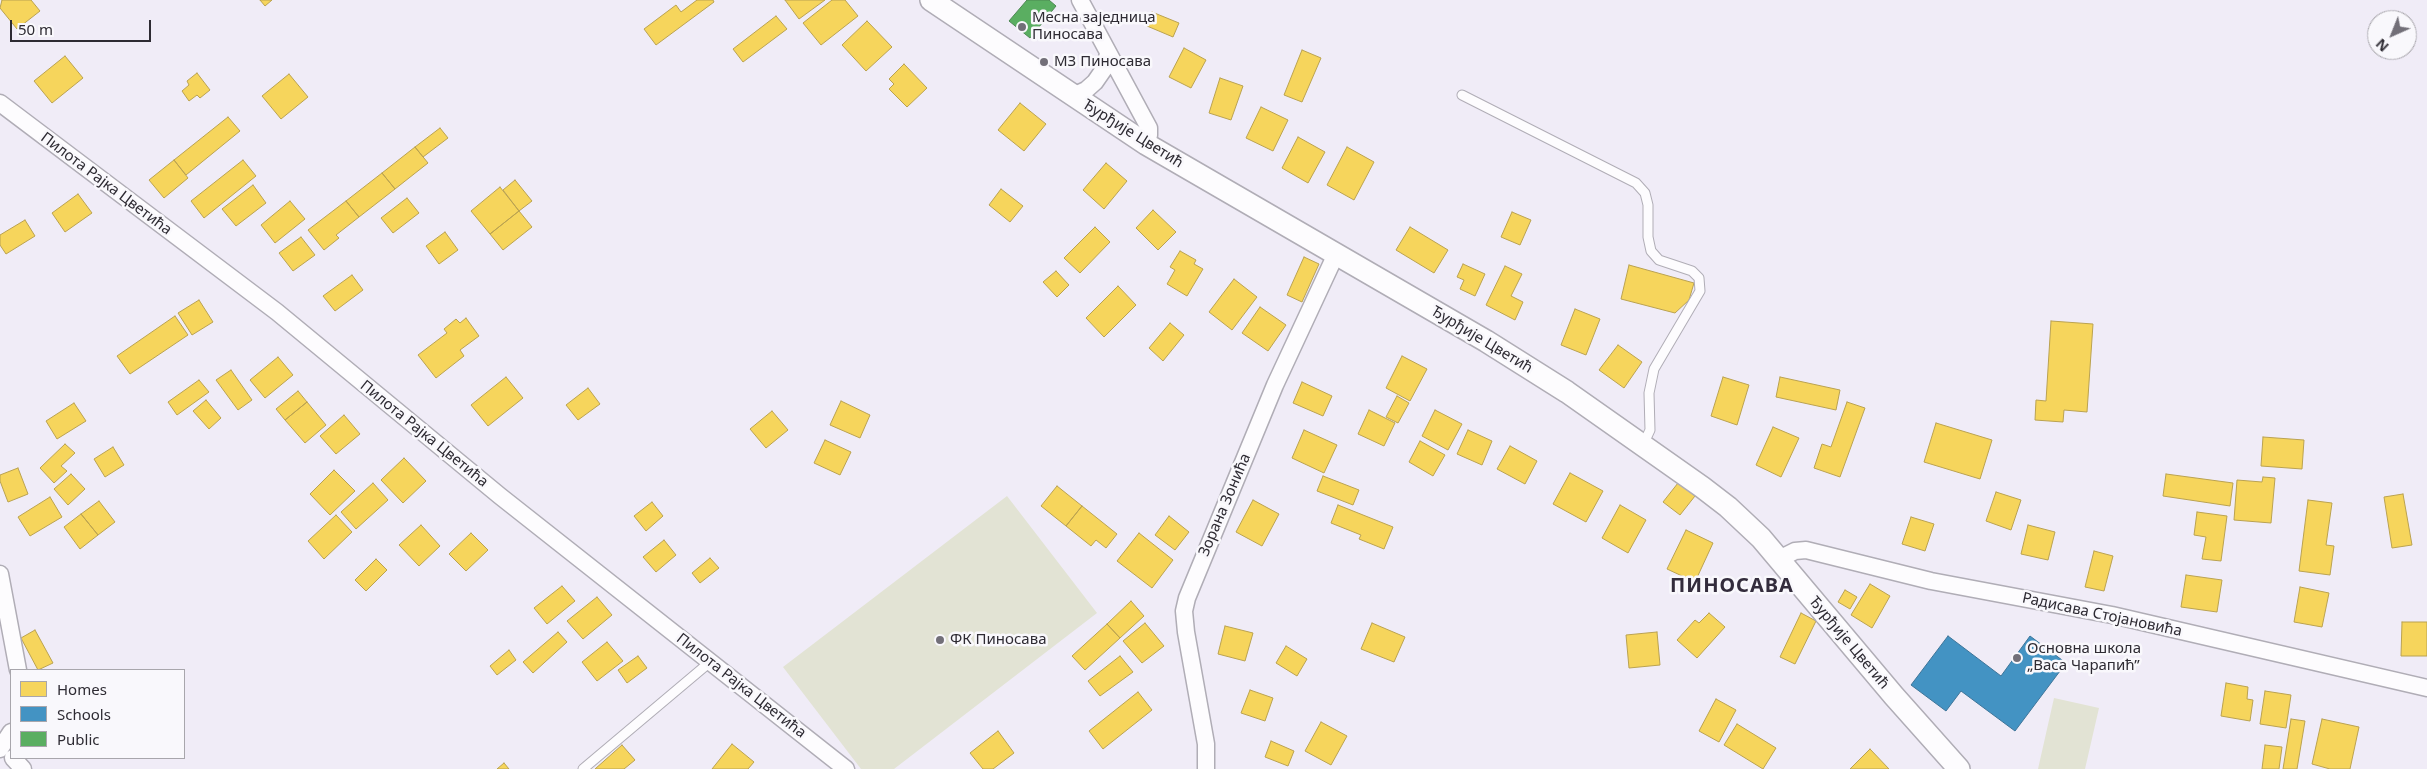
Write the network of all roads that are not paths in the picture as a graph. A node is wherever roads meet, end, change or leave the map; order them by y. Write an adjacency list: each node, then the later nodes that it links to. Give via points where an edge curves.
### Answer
1 (931, 0): 5 (street, Ђурђије Цветић)
2 (1080, 0): 3 (street)
3 (1108, 54): 5 (street, via 1104,69 1095,82); 7 (street, via 1149,128)
4 (1462, 95): 9 (lane, via 1636,182 1645,193 1648,205 1651,250 1664,263 1692,272 1699,278 1700,291 1654,369 1649,384 1650,430)
5 (1073, 96): 7 (street, Ђурђије Цветић)
6 (0, 103): 12 (street, Пилота Рајка Цветића, via 277,312 500,496)
7 (1146, 144): 8 (street, Ђурђије Цветић)
8 (1336, 254): 9 (street, Ђурђије Цветић, via 1568,392); 21 (street, Зорана Зонића, via 1275,384 1186,598 1186,632 1206,744)
9 (1643, 445): 10 (street, Ђурђије Цветић, via 1728,507)
10 (1779, 559): 14 (street, Радисава Стојановића, via 1795,551 1806,550 1931,581 2121,618); 22 (street, Ђурђије Цветић)
11 (0, 574): 13 (street)
12 (710, 662): 19 (lane); 20 (street, Пилота Рајка Цветића)
13 (18, 669)
14 (2427, 688)
15 (10, 737): 16 (street)
16 (7, 753)
17 (13, 759): 18 (street)
18 (23, 769)
19 (583, 769)
20 (846, 769)
21 (1206, 769)
22 (1959, 769)

